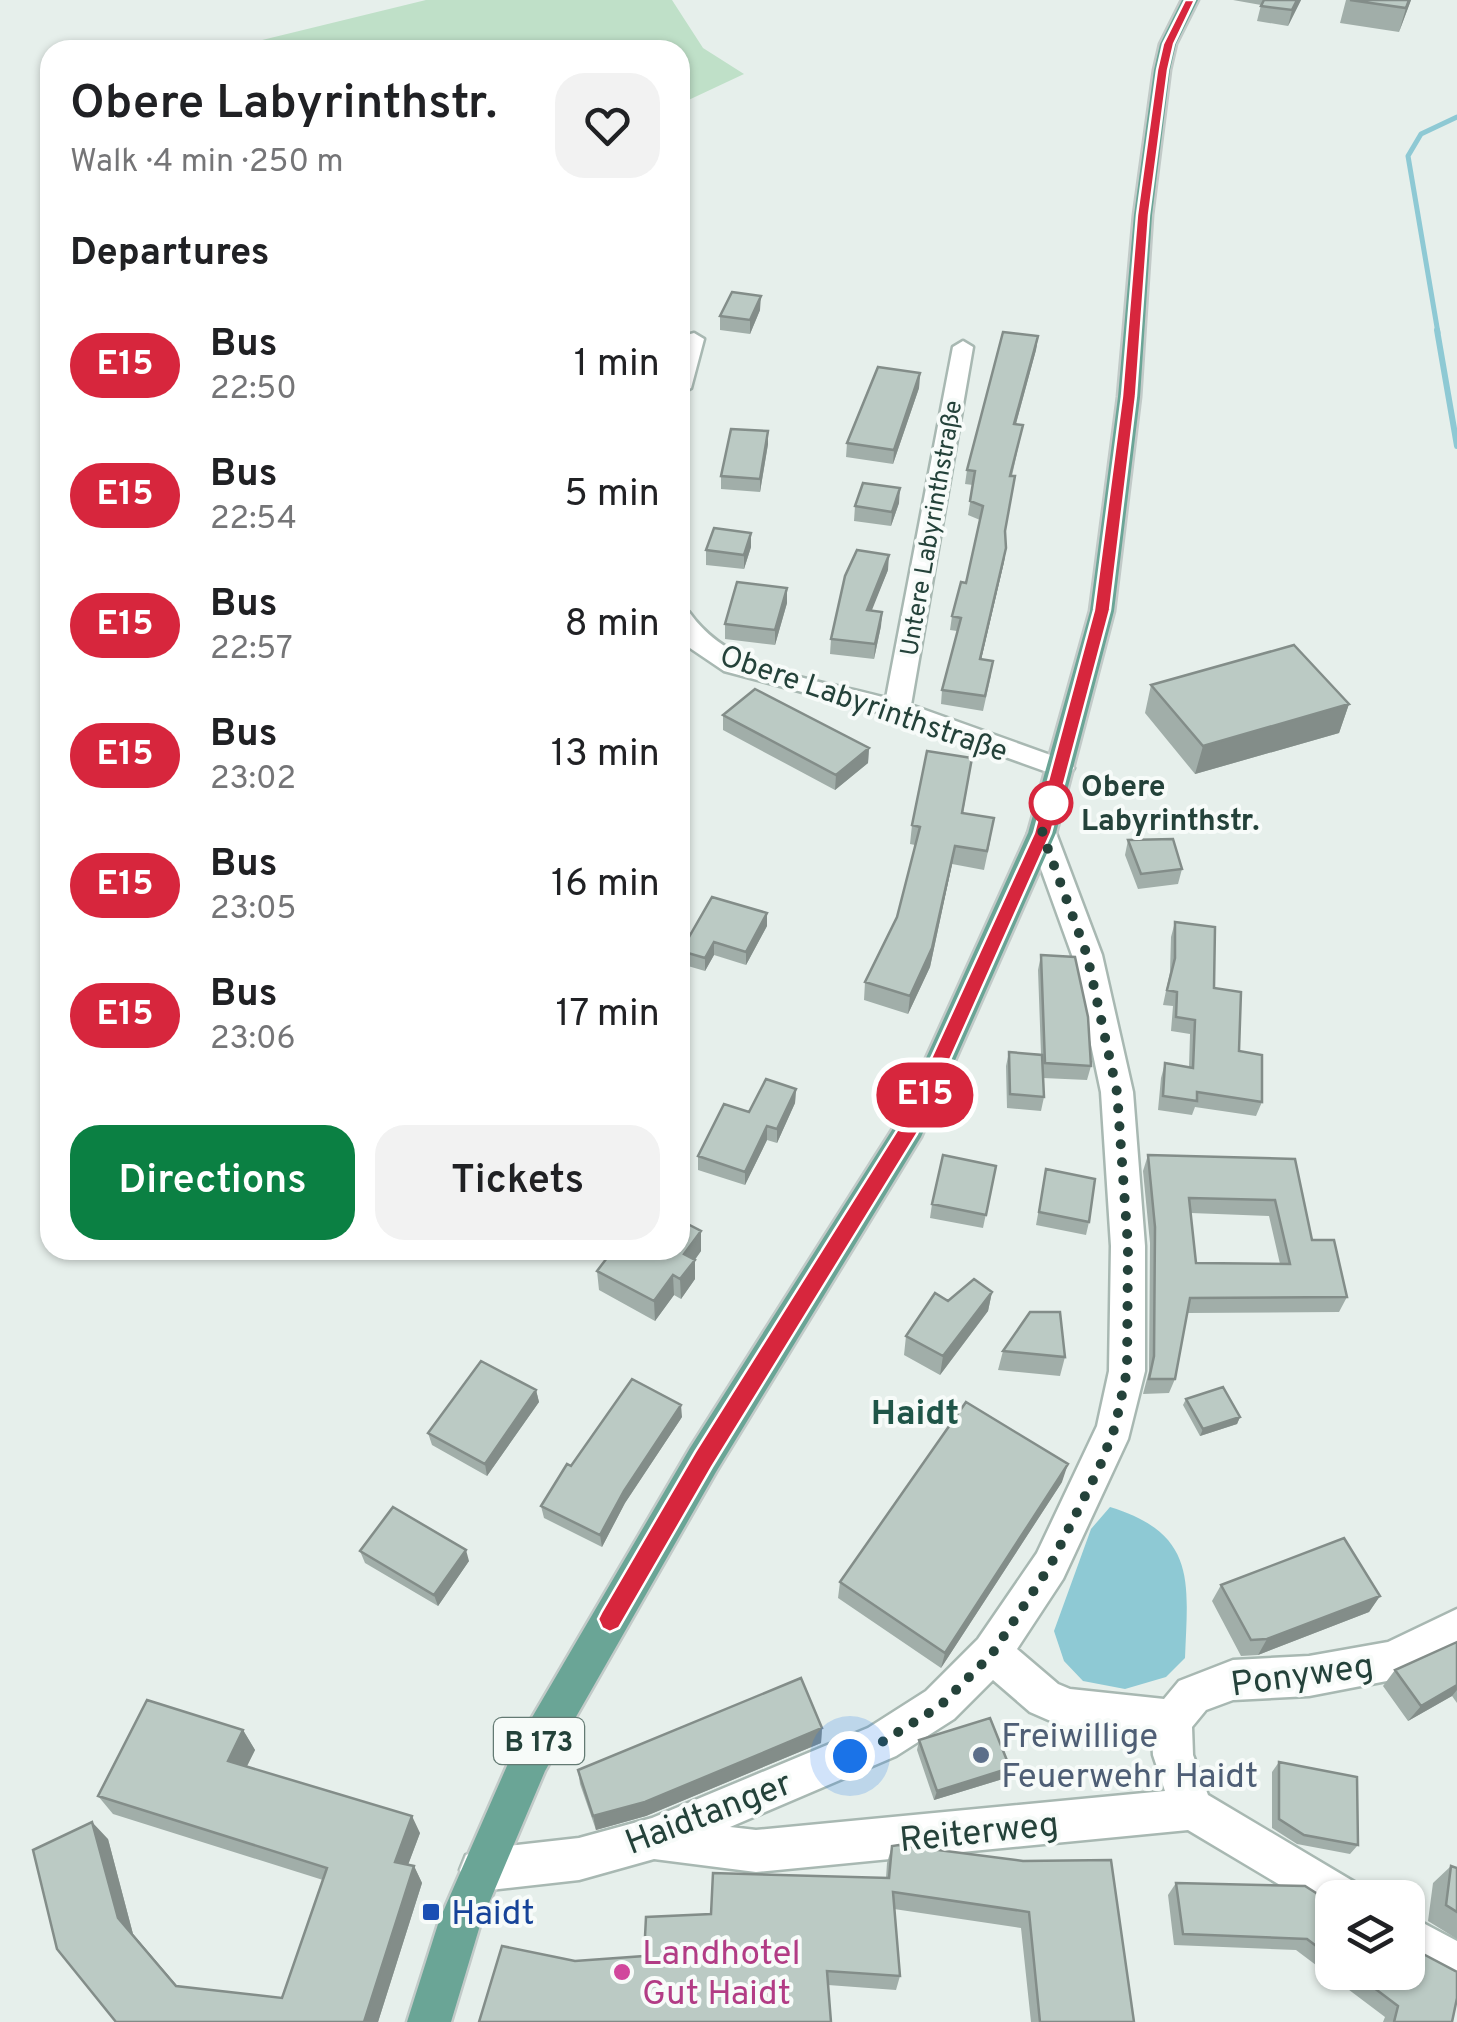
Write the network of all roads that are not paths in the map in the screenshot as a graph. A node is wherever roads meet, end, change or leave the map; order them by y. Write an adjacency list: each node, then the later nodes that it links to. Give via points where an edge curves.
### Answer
1 (1190, 0): 7 (main road, B 173, via 1162,70 1102,610)
2 (694, 339): 4 (street)
3 (963, 347): 6 (street, Untere Labyrinthstraße)
4 (690, 353)
5 (690, 631): 6 (street, Obere Labyrinthstraße, via 733,665)
6 (897, 709): 7 (street, Obere Labyrinthstraße)
7 (1061, 768): 8 (main road, B 173)
8 (1042, 833): 10 (street, Haidtanger, via 1087,955 1117,1092 1128,1246 1127,1371 1100,1466 1050,1566); 14 (main road, B 173, via 910,1128 703,1460 530,1757)
9 (1457, 1628): 11 (street, Ponyweg, via 1392,1661 1310,1676 1233,1680 1193,1695)
10 (992, 1654): 11 (street, via 1044,1698 1069,1709); 13 (street, Haidtanger, via 940,1706 882,1742)
11 (1172, 1720): 12 (street, via 1173,1755)
12 (1192, 1810): 13 (street, Reiterweg, via 756,1850); 15 (street)
13 (653, 1839): 14 (street, Haidtanger, via 579,1859)
14 (481, 1870): 18 (main road, B 173)
15 (1315, 1882)
16 (1425, 1946): 17 (street)
17 (1457, 1966)
18 (430, 2022)

